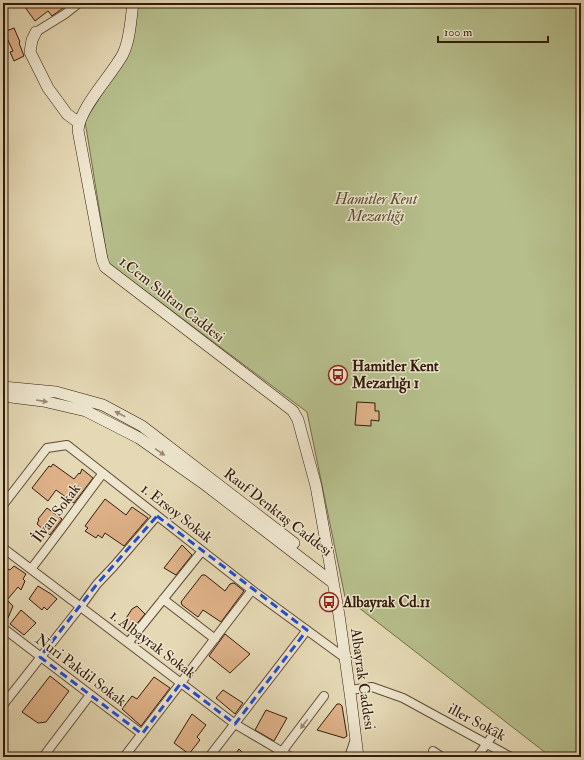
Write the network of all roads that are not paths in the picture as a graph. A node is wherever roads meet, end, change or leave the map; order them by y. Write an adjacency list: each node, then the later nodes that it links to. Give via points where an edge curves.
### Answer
1 (79, 3): 3 (street)
2 (133, 3): 4 (street, via 124,53)
3 (36, 32): 4 (street, via 30,52 48,88 67,114)
4 (79, 123): 13 (street, 1.Cem Sultan Caddesi, via 78,130 105,267 293,411 298,420 316,483)
5 (3, 387): 13 (street, Rauf Denktaş Caddesi, one-way to 5, via 268,521 142,426 103,405 56,392)
6 (3, 396): 13 (street, Rauf Denktaş Caddesi, one-way to 13, via 43,401 86,411 139,438)
7 (103, 473): 8 (street, 1. Ersoy Sokak, via 67,445 47,448); 9 (street, 1. Ersoy Sokak); 12 (street, İlvan Sokak)
8 (3, 505)
9 (157, 516): 11 (street, 1. Ersoy Sokak); 16 (street)
10 (3, 548): 12 (street, 1. Albayrak Sokak)
11 (202, 550): 14 (street, 1. Ersoy Sokak); 15 (street)
12 (31, 569): 16 (street, 1. Albayrak Sokak)
13 (331, 577): 22 (street, Albayrak Caddesi)
14 (252, 590): 18 (street, 1. Ersoy Sokak); 19 (street)
15 (163, 599): 19 (street); 20 (street)
16 (81, 606): 20 (street, 1. Albayrak Sokak); 21 (street)
17 (3, 628): 21 (street, Nuri Pakdil Sokak)
18 (307, 630): 22 (street, 1. Ersoy Sokak); 28 (street)
19 (215, 638): 23 (street)
20 (128, 643): 23 (street, 1. Albayrak Sokak)
21 (40, 657): 25 (street, Nuri Pakdil Sokak); 27 (street)
22 (345, 658): 24 (street, Albayrak Caddesi)
23 (181, 683): 28 (street, 1. Albayrak Sokak); 30 (street)
24 (350, 690): 31 (street, Albayrak Caddesi); 32 (street, iller Sokak, via 372,687 383,690)
25 (90, 695): 30 (street, Nuri Pakdil Sokak); 35 (street)
26 (324, 696): 34 (street, one-way to 34)
27 (3, 705)
28 (235, 724): 34 (street, 1. Albayrak Sokak); 37 (street)
29 (495, 732): 32 (street)
30 (142, 734): 36 (street)
31 (355, 736): 39 (street); 40 (street, Albayrak Caddesi)
32 (487, 743): 42 (street); 43 (street, iller Sokak)
33 (433, 751): 41 (street)
34 (280, 754): 38 (street, 1. Albayrak Sokak)
35 (44, 757)
36 (124, 757)
37 (209, 757)
38 (291, 757)
39 (349, 757)
40 (358, 757)
41 (442, 757)
42 (477, 757)
43 (512, 757)

